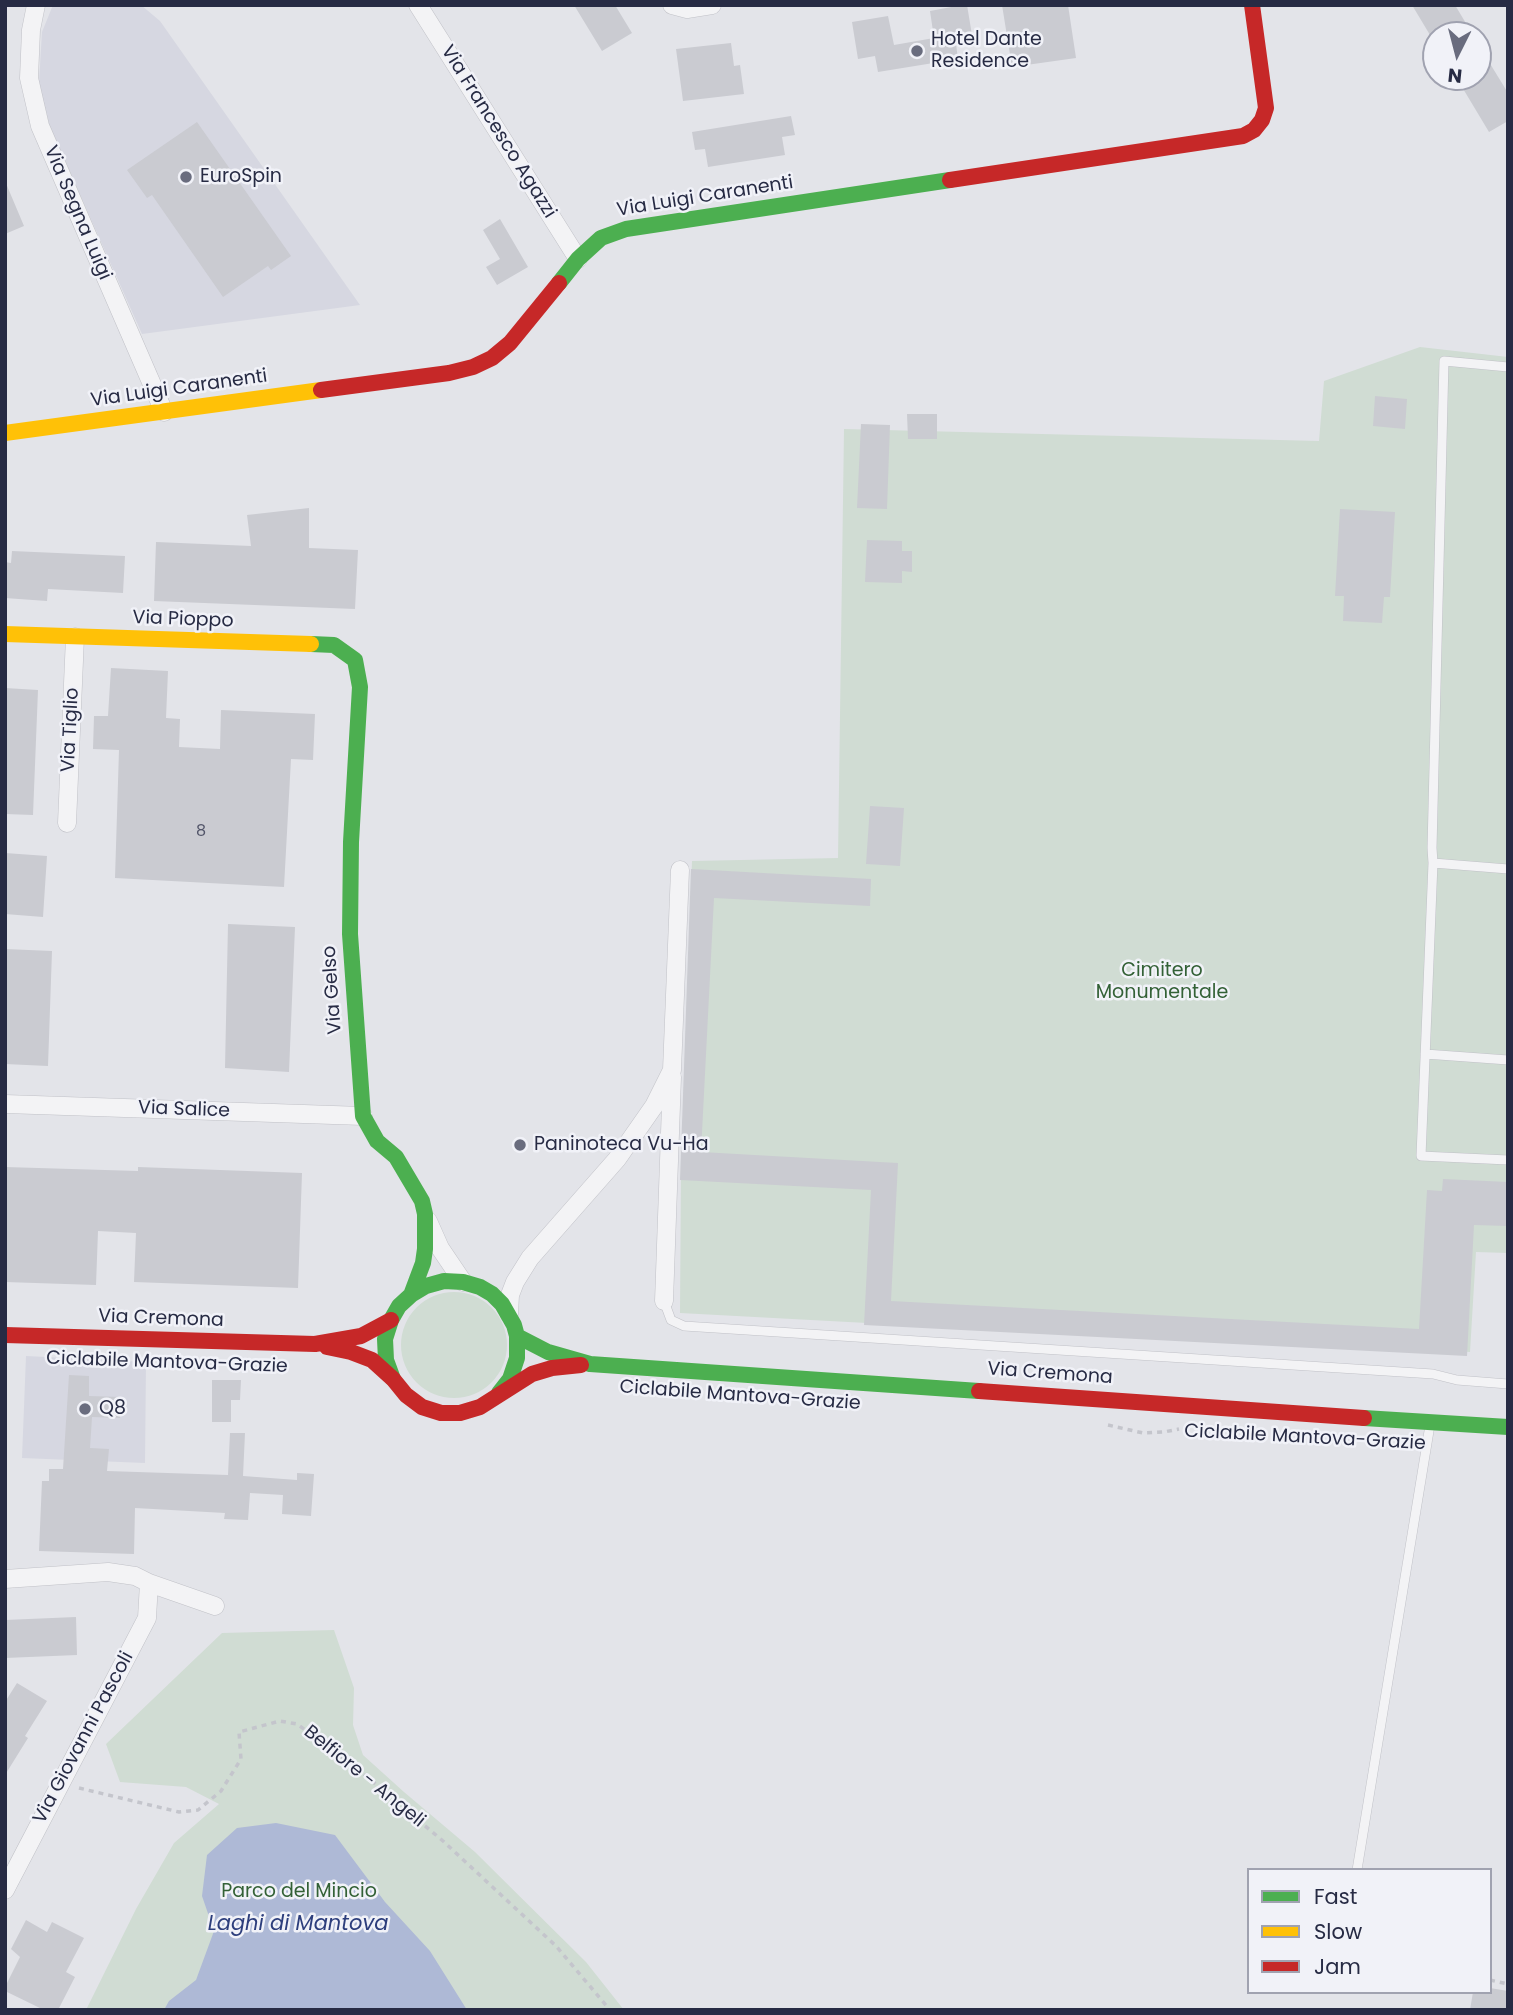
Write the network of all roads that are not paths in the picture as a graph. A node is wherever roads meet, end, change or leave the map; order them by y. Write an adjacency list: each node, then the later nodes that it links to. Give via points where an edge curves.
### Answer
1 (36, 5): 8 (street, Via Segna Luigi, via 29,78 40,126)
2 (418, 5): 6 (street, Via Francesco Agazzi)
3 (672, 5): 4 (street, via 687,9)
4 (712, 5)
5 (1252, 5): 6 (street, Via Luigi Caranenti, via 1266,108 1254,130 1242,136 626,229 601,238)
6 (578, 259): 8 (street, Via Luigi Caranenti, via 510,343 473,367)
7 (1508, 367): 14 (lane, via 1444,362)
8 (164, 412): 9 (street, Via Luigi Caranenti)
9 (5, 433)
10 (5, 634): 11 (street, Via Pioppo)
11 (75, 637): 12 (street, Via Pioppo, via 334,645); 13 (street, Via Tiglio)
12 (355, 660): 21 (street, Via Gelso, via 360,687 350,934)
13 (66, 823)
14 (1433, 863): 15 (lane); 17 (lane)
15 (1508, 869)
16 (681, 870): 19 (street)
17 (1425, 1054): 18 (lane); 22 (lane, via 1422,1156)
18 (1508, 1060)
19 (672, 1070): 24 (street, via 654,1106 617,1159); 28 (street)
20 (5, 1104): 21 (street, Via Salice)
21 (363, 1116): 23 (street, Via Gelso, via 377,1141 406,1171)
22 (1508, 1160)
23 (425, 1214): 25 (street); 27 (street, Via Gelso, via 423,1263)
24 (530, 1258): 26 (street, via 503,1280); 29 (street, via 510,1295)
25 (463, 1282): 26 (street, Via Cremona); 27 (street, Via Cremona, via 444,1281)
26 (480, 1287): 29 (street, Via Cremona)
27 (411, 1295): 30 (street, Via Cremona)
28 (664, 1301): 36 (lane, via 671,1320 684,1326 1433,1374)
29 (509, 1314): 32 (street, Via Cremona)
30 (391, 1320): 33 (street, Via Cremona, via 360,1336); 35 (street, Via Cremona, via 385,1339)
31 (5, 1335): 33 (street, Via Cremona)
32 (517, 1336): 34 (street, Via Cremona, via 548,1352); 37 (street, Via Cremona, via 517,1358 510,1379)
33 (315, 1344): 35 (street, Via Cremona, via 362,1356)
34 (590, 1364): 37 (street, Via Cremona, via 532,1374); 38 (street, Via Cremona)
35 (393, 1379): 37 (street, Via Cremona, via 422,1407 441,1413 480,1407)
36 (1508, 1384)
37 (496, 1396)
38 (1431, 1423): 39 (street, Via Cremona); 43 (lane)
39 (1508, 1427)
40 (5, 1579): 41 (street, via 108,1572)
41 (149, 1583): 42 (street); 44 (street, Via Giovanni Pascoli, via 147,1618)
42 (215, 1606)
43 (1357, 1868)
44 (5, 1890)

